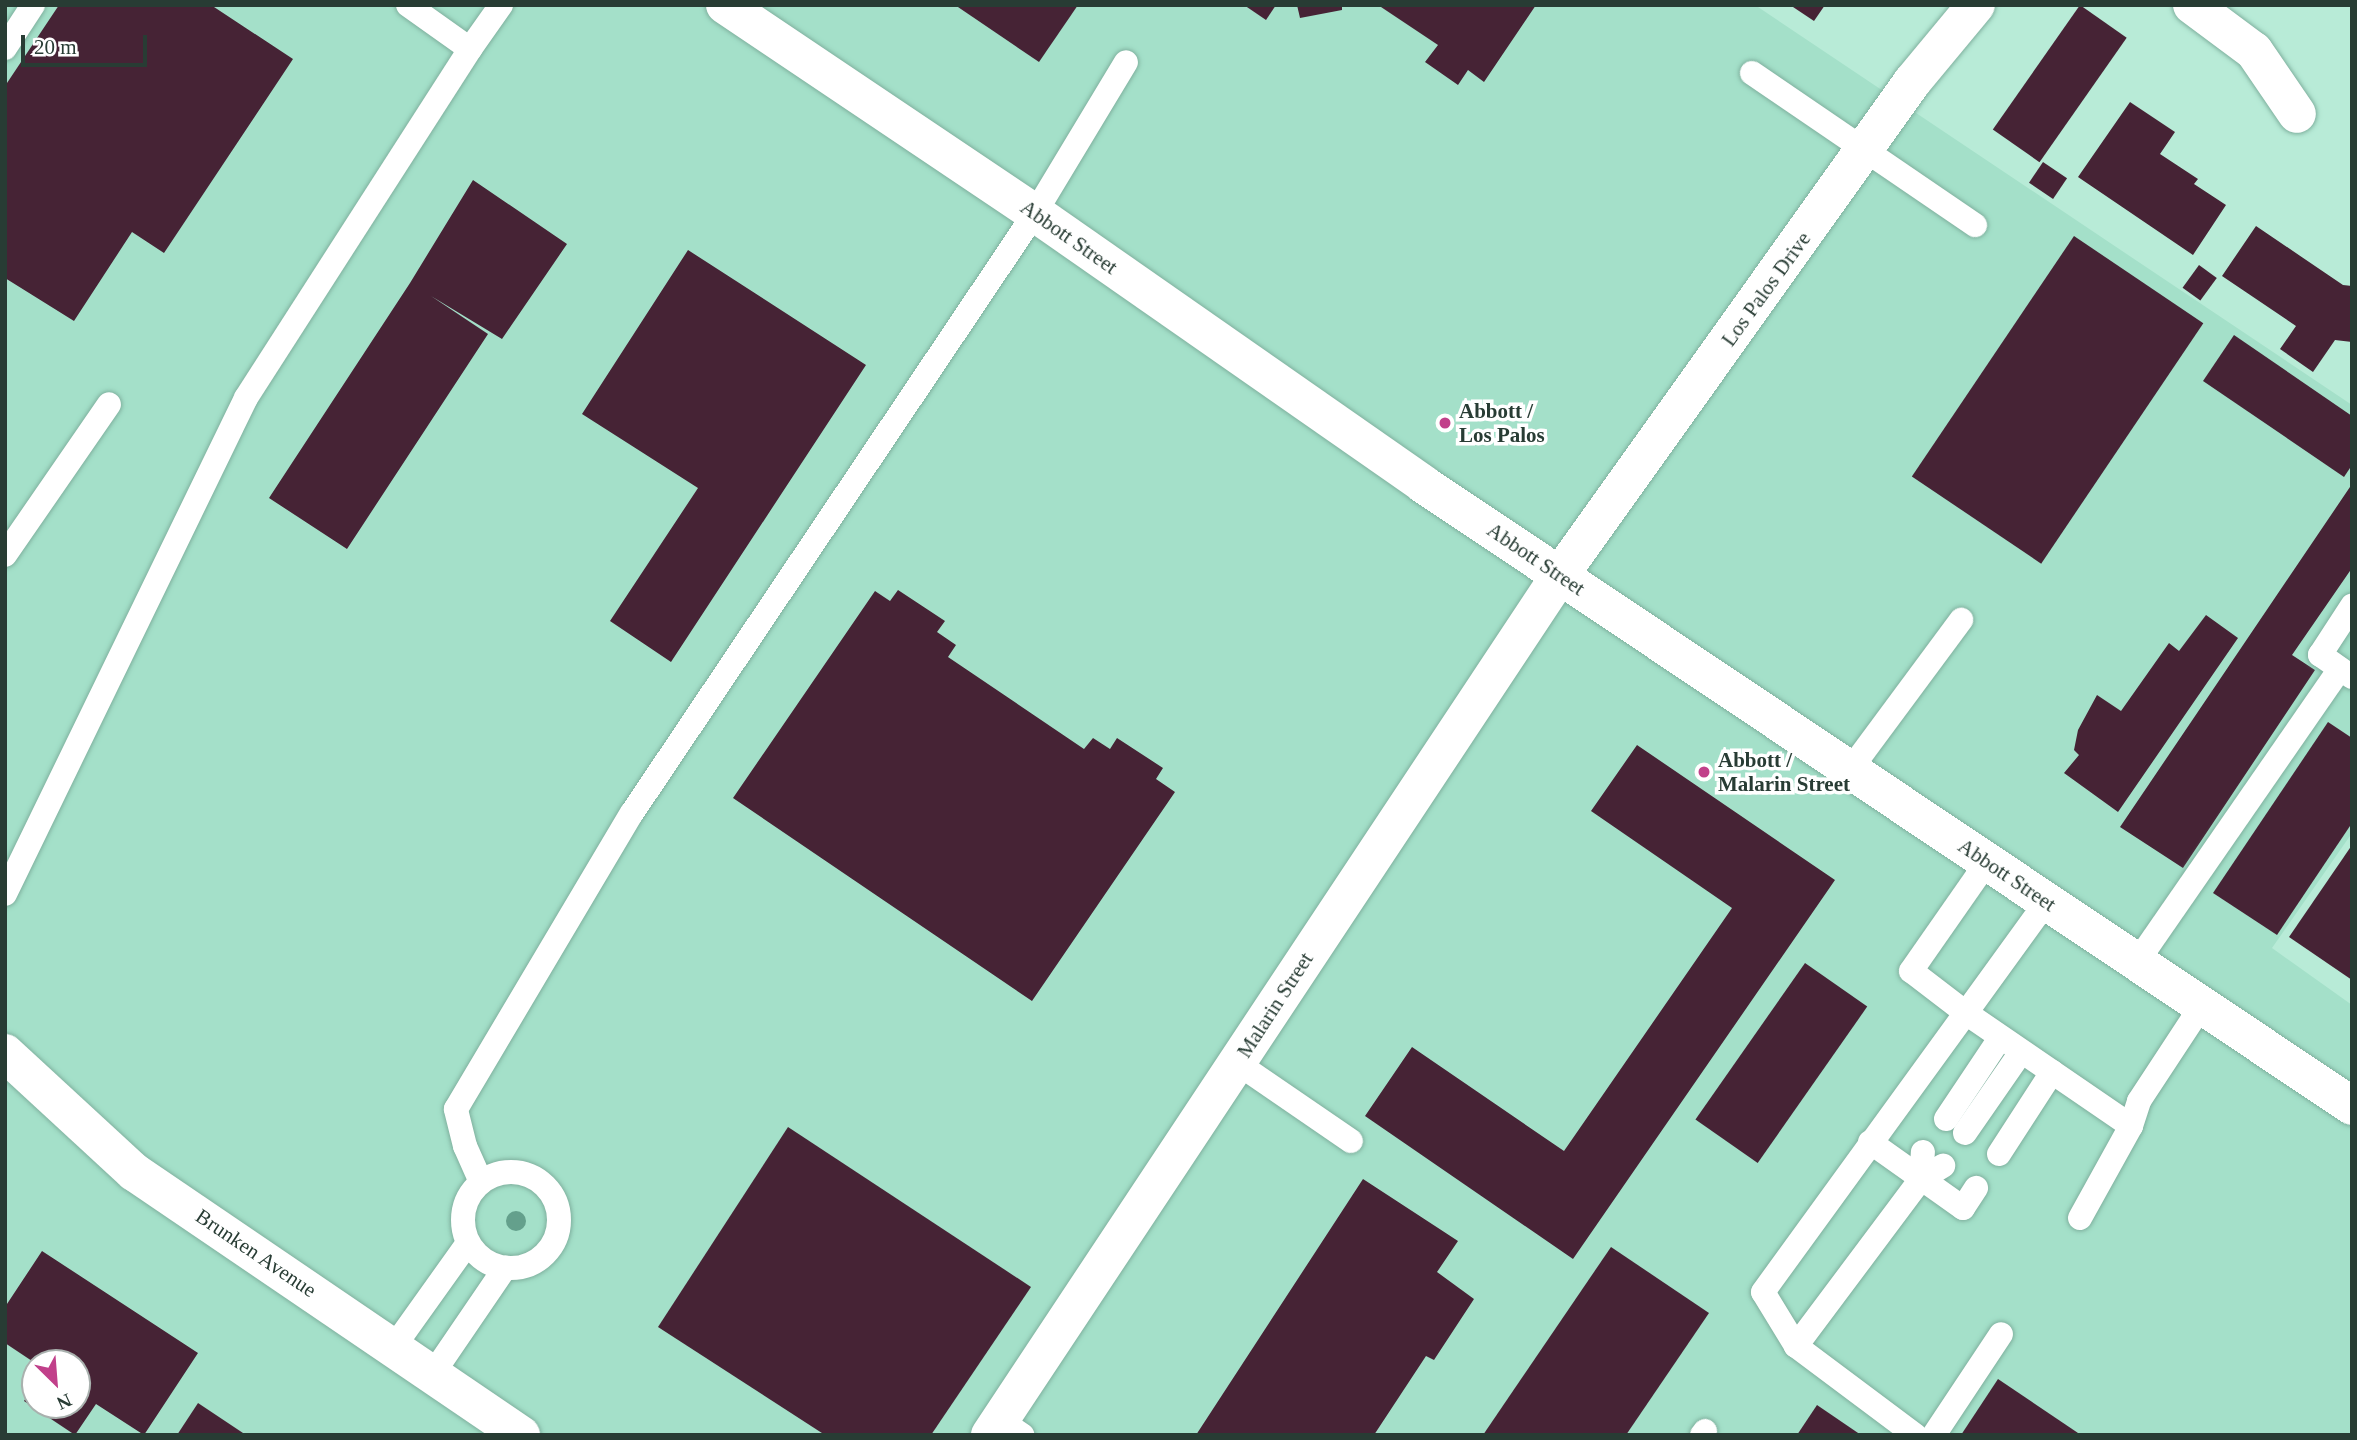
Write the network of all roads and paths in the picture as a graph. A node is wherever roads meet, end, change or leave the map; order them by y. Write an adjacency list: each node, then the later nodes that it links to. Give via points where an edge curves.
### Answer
1 (33, 5): 7 (lane)
2 (408, 5): 8 (lane)
3 (501, 5): 8 (lane)
4 (725, 5): 13 (street, Abbott Street)
5 (1976, 5): 12 (street, Los Palos Drive, via 1912,82)
6 (2192, 5): 11 (street, via 2254,51)
7 (5, 48)
8 (470, 49): 23 (lane, via 246,398)
9 (1126, 62): 13 (lane)
10 (1752, 73): 12 (lane)
11 (2297, 114)
12 (1865, 152): 14 (lane); 17 (street, Los Palos Drive)
13 (1035, 213): 17 (street, Abbott Street); 40 (lane, via 632,813 456,1109)
14 (1975, 225)
15 (109, 404): 16 (lane)
16 (5, 555)
17 (1560, 575): 21 (street, Abbott Street); 30 (street, Malarin Street)
18 (2352, 606): 20 (lane, via 2320,655)
19 (1961, 621): 21 (lane)
20 (2346, 673): 25 (lane)
21 (1850, 770): 22 (street, Abbott Street)
22 (1987, 862): 24 (street, Abbott Street); 27 (lane, via 1911,971)
23 (5, 894)
24 (2047, 901): 25 (street, Abbott Street); 27 (lane)
25 (2137, 962): 26 (street, Abbott Street)
26 (2202, 1005): 32 (street, Abbott Street); 34 (lane, via 2139,1101)
27 (1966, 1013): 28 (lane); 36 (lane)
28 (2011, 1045): 31 (lane); 33 (lane)
29 (5, 1053): 47 (street, Brunken Avenue, via 134,1172)
30 (1237, 1063): 35 (lane); 50 (street, Malarin Street)
31 (2052, 1072): 34 (lane); 37 (lane)
32 (2352, 1106)
33 (1955, 1126)
34 (2131, 1126): 42 (lane)
35 (1351, 1141)
36 (1870, 1142): 39 (lane); 46 (lane, via 1763,1292)
37 (1999, 1154)
38 (1933, 1159): 39 (lane)
39 (1921, 1178): 41 (lane); 46 (lane)
40 (481, 1182): 43 (lane, via 471,1192 463,1218); 44 (lane, via 510,1172 526,1174 551,1193 558,1207 558,1230 547,1252 521,1268)
41 (1970, 1198)
42 (2080, 1218)
43 (468, 1243): 44 (lane, via 484,1260); 47 (lane)
44 (505, 1268): 48 (lane)
45 (2001, 1334): 52 (lane)
46 (1796, 1346): 51 (lane)
47 (393, 1348): 48 (street, Brunken Avenue)
48 (432, 1375): 49 (street, Brunken Avenue)
49 (502, 1430)
50 (1004, 1430)
51 (1915, 1435)
52 (1934, 1435)

